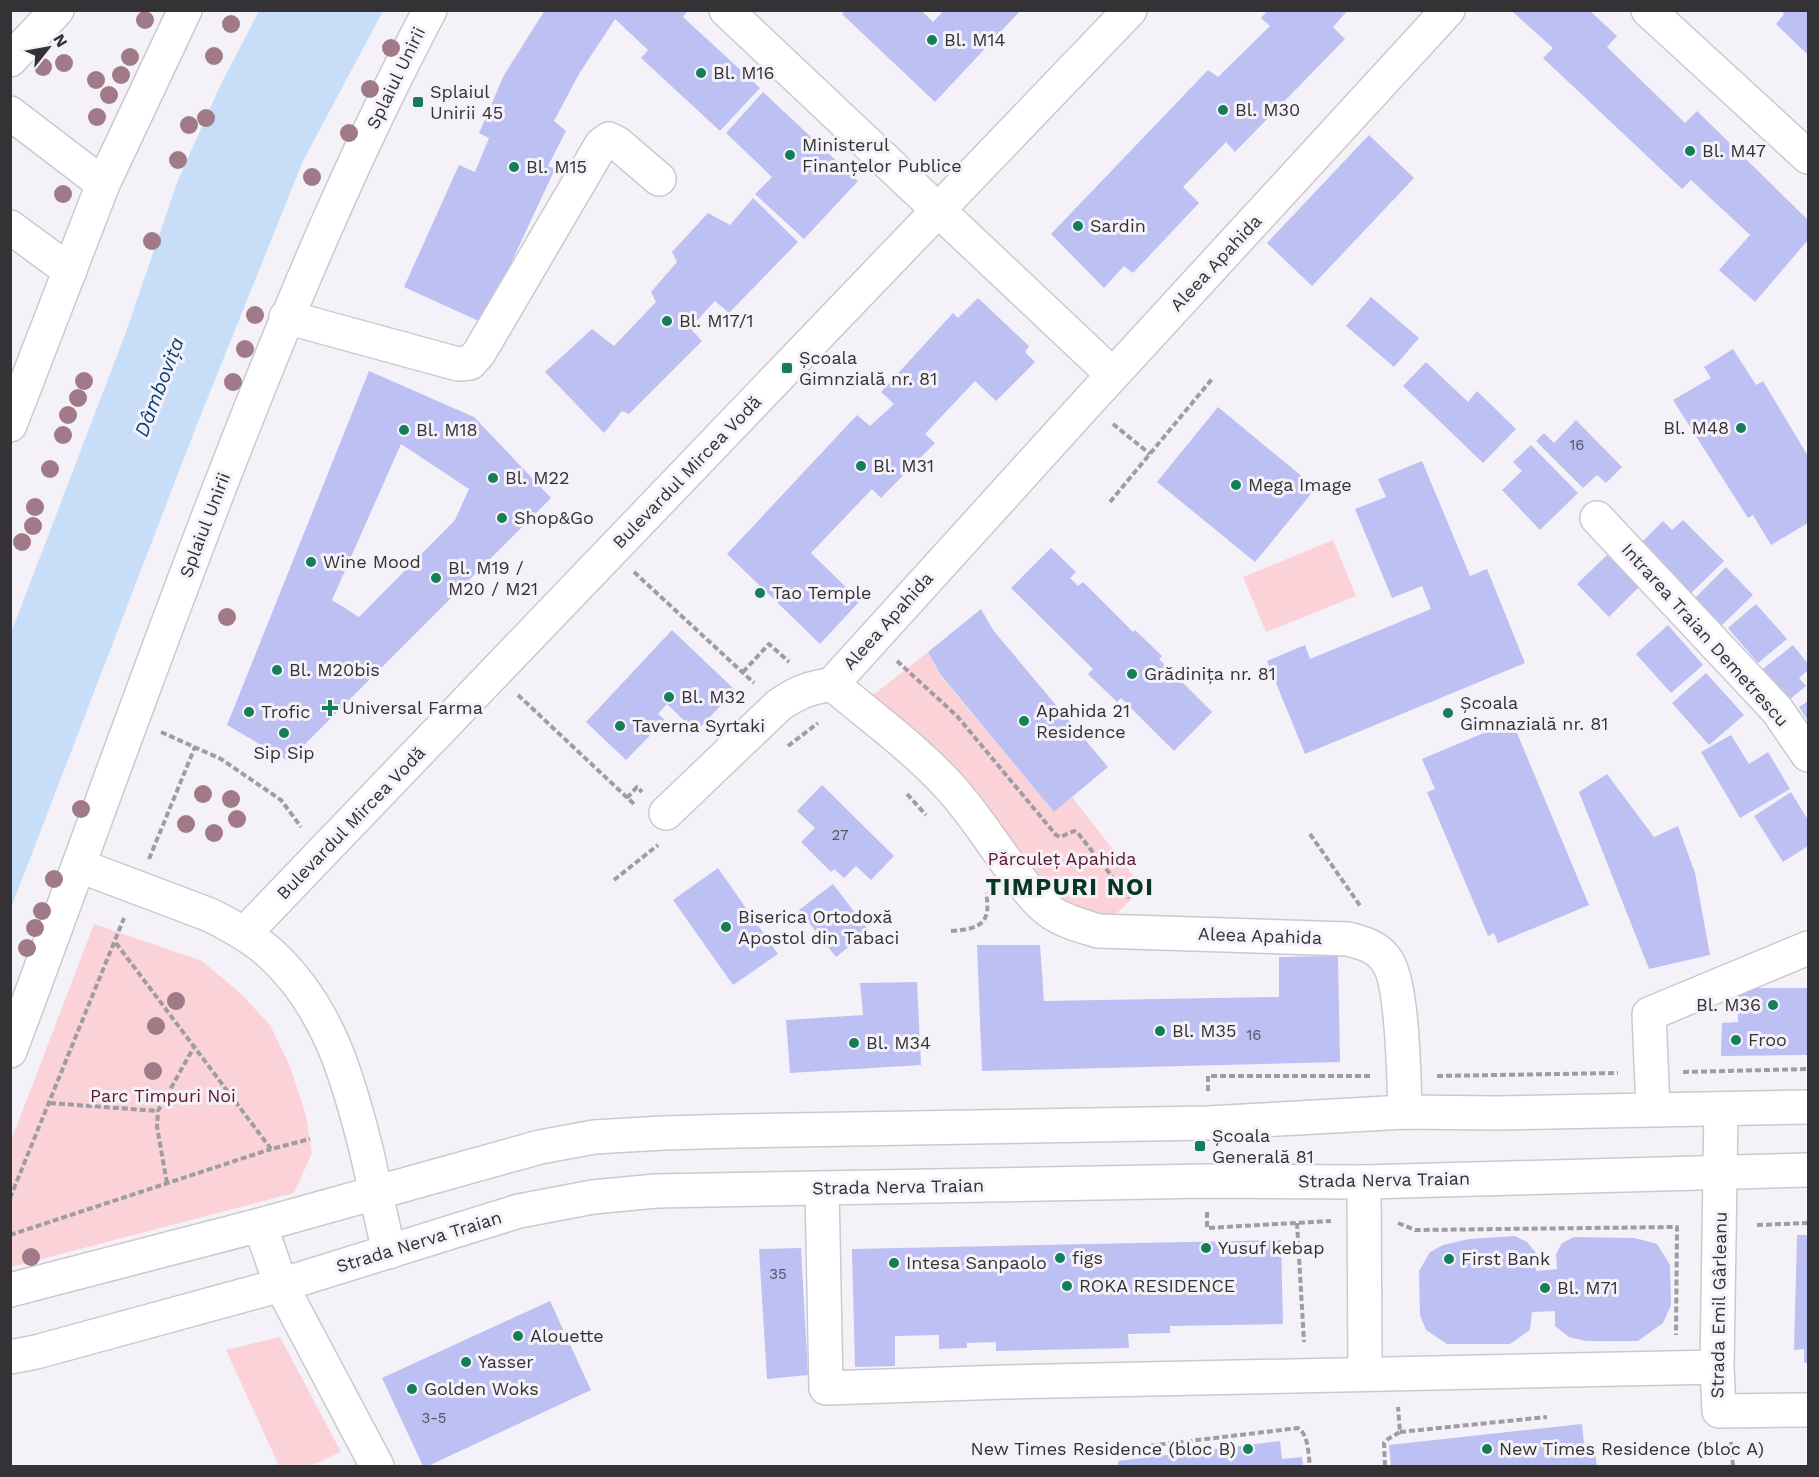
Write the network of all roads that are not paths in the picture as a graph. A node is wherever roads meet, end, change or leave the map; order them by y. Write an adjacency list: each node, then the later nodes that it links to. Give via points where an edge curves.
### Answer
1 (57, 10): 8 (main road)
2 (185, 10): 12 (main road)
3 (430, 10): 16 (main road, Splaiul Unirii, via 392,83)
4 (726, 10): 13 (main road)
5 (1130, 10): 13 (main road, Bulevardul Mircea Vodă)
6 (1448, 10): 17 (main road, Aleea Apahida)
7 (1648, 10): 10 (main road)
8 (10, 60)
9 (10, 112): 12 (main road)
10 (1809, 156)
11 (659, 179): 16 (main road, via 617,143 609,139 601,146 480,353 470,363 458,364)
12 (103, 184): 15 (main road)
13 (938, 211): 17 (main road); 24 (main road, Bulevardul Mircea Vodă)
14 (10, 227): 15 (main road)
15 (70, 271): 18 (main road)
16 (286, 317): 23 (main road, Splaiul Unirii, via 182,583)
17 (1113, 375): 20 (main road, Aleea Apahida)
18 (10, 425)
19 (1597, 518): 21 (main road, Intrarea Traian Demetrescu, via 1777,710)
20 (835, 684): 22 (main road, via 795,694); 30 (main road, Aleea Apahida, via 948,785 1033,895 1050,912 1071,924 1098,931 1348,939 1377,950 1389,962 1395,978)
21 (1809, 755)
22 (651, 809)
23 (80, 866): 24 (main road, via 210,915); 26 (main road, Splaiul Unirii)
24 (244, 934): 35 (main road, via 289,973 328,1033 346,1075)
25 (1809, 948): 29 (main road, via 1649,1014)
26 (10, 1052)
27 (1809, 1107): 28 (main road)
28 (1721, 1108): 29 (main road); 32 (main road, Strada Emil Gârleanu)
29 (1653, 1109): 30 (main road)
30 (1405, 1113): 35 (main road, via 1208,1123 594,1137 540,1147)
31 (1809, 1170): 32 (main road, Strada Nerva Traian)
32 (1720, 1172): 33 (main road, Strada Nerva Traian); 41 (main road, Strada Emil Gârleanu)
33 (1365, 1182): 34 (main road, Strada Nerva Traian); 42 (main road)
34 (822, 1188): 37 (main road, Strada Nerva Traian, via 656,1191 593,1197 519,1211); 42 (main road, via 826,1388)
35 (376, 1192): 36 (main road); 37 (main road)
36 (260, 1225): 38 (main road); 39 (main road)
37 (389, 1252): 38 (main road, Strada Nerva Traian)
38 (281, 1285): 40 (main road, Strada Nerva Traian); 44 (main road)
39 (10, 1290)
40 (10, 1357)
41 (1717, 1367): 42 (main road); 43 (main road, Strada Emil Gârleanu, via 1719,1411)
42 (1380, 1374)
43 (1809, 1410)
44 (376, 1467)

